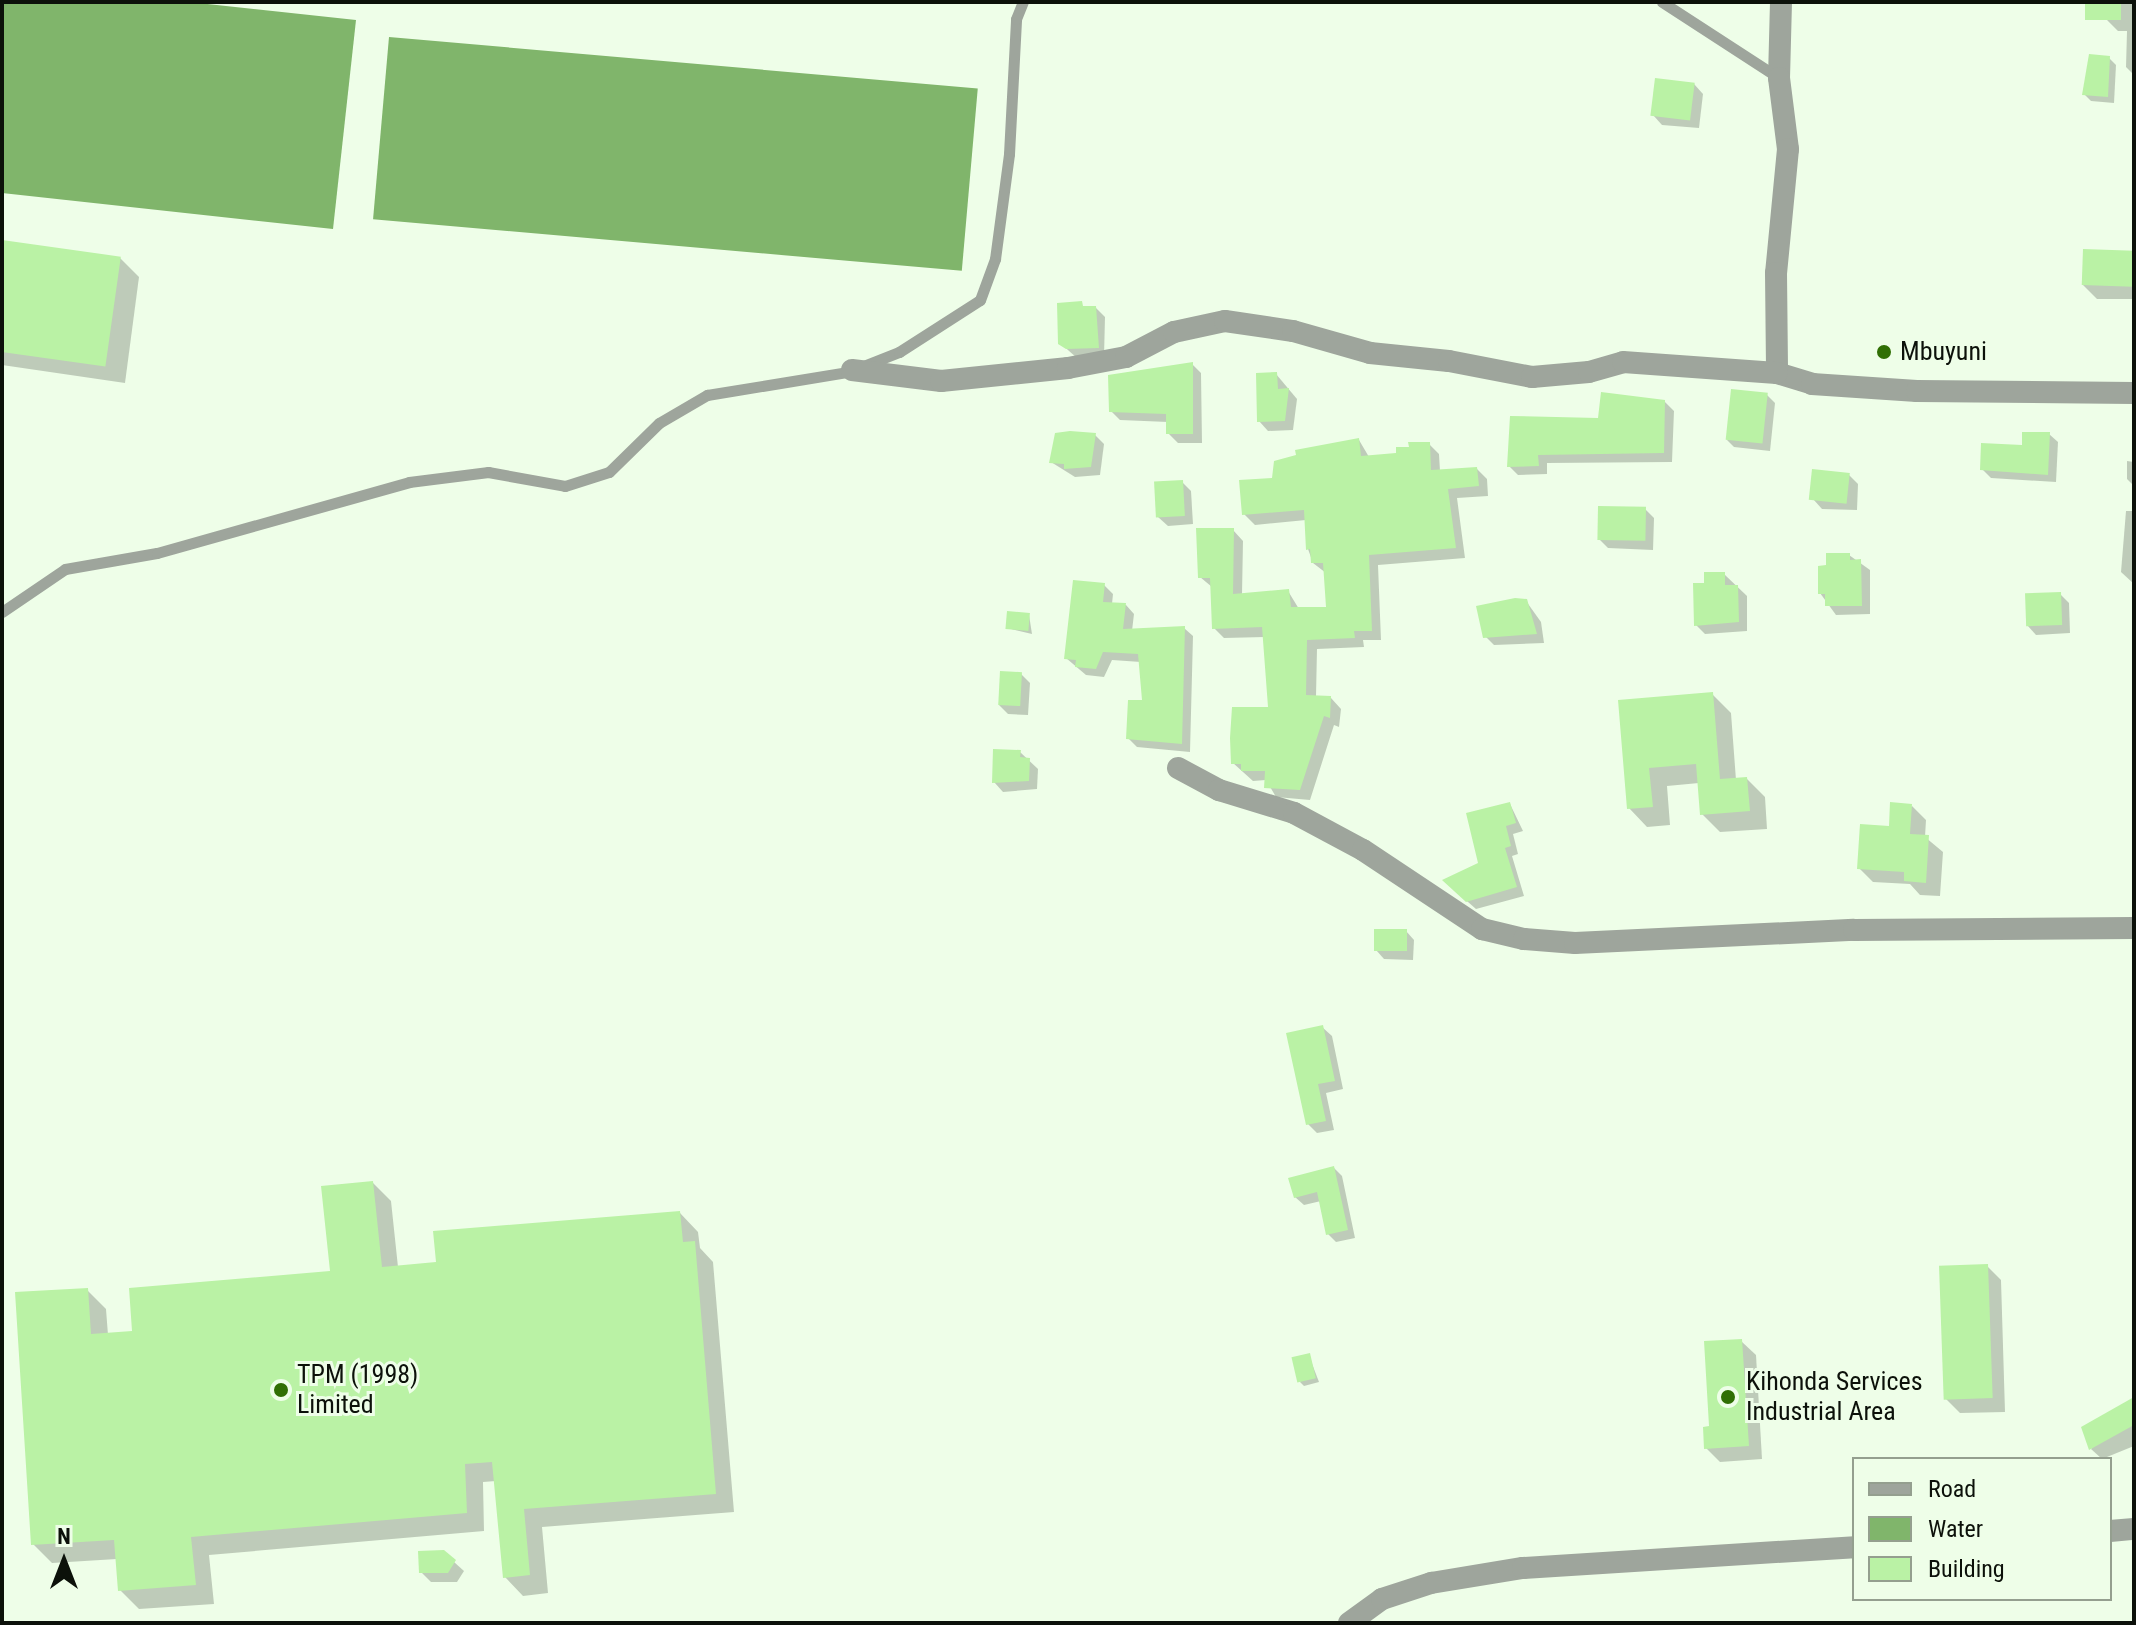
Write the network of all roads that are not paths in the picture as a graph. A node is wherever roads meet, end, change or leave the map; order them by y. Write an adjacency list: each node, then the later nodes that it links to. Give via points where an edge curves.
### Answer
1 (1023, 2): 5 (lane, via 1016,19 1009,154 995,259 980,300 899,352)
2 (1662, 2): 4 (lane)
3 (1781, 2): 4 (street)
4 (1779, 78): 6 (street, via 1788,149 1776,273)
5 (852, 370): 6 (street, via 941,381 1068,368 1126,357 1174,332 1225,321 1293,331 1370,353 1532,377 1589,372 1623,362); 8 (lane, via 707,395 659,423 609,472 565,486 488,472 409,482 157,553 65,569)
6 (1777, 373): 7 (street, via 1812,384 1976,395 2059,389)
7 (2134, 393)
8 (2, 612)
9 (1178, 768): 10 (street, via 1219,790 1294,813 1363,850 1482,929 1524,939 1575,943 1854,930)
10 (2134, 928)
11 (2134, 1529): 12 (street)
12 (2112, 1531)
13 (1852, 1547): 14 (street, via 1523,1568 1431,1583 1382,1599)
14 (1349, 1623)

